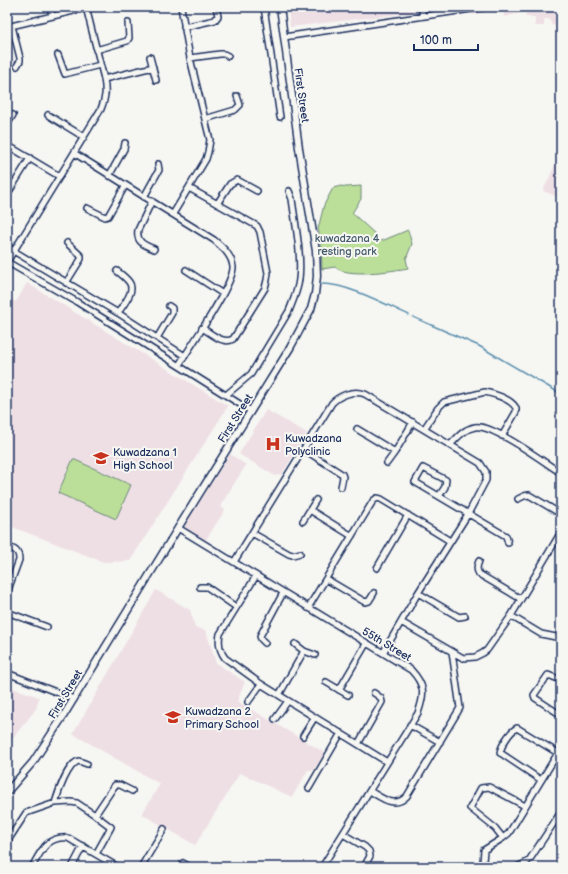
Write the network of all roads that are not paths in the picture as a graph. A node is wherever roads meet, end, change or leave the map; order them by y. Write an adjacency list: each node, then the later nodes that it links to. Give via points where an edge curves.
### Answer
1 (50, 7): 9 (street)
2 (86, 7): 9 (street); 15 (street)
3 (180, 7): 13 (street)
4 (216, 7): 13 (street, via 218,16 215,20)
5 (264, 7): 28 (street)
6 (280, 7): 14 (street, First Street)
7 (421, 7): 10 (street)
8 (485, 7): 10 (street)
9 (52, 16): 12 (street)
10 (423, 16): 14 (street)
11 (128, 23): 15 (street, via 127,41)
12 (9, 26): 21 (street, via 20,58)
13 (184, 28): 19 (street)
14 (284, 37): 65 (street, First Street, via 316,251 317,276 313,303 307,318)
15 (96, 50): 20 (street)
16 (58, 55): 20 (street, via 65,74)
17 (228, 56): 19 (street, via 220,54)
18 (150, 57): 22 (street)
19 (190, 58): 29 (street)
20 (100, 65): 23 (street)
21 (17, 66)
22 (153, 67): 23 (street); 24 (street)
23 (104, 79): 31 (street, via 104,101)
24 (156, 80)
25 (237, 96): 29 (street, via 240,105 235,110)
26 (13, 115): 30 (street)
27 (48, 115): 31 (street)
28 (280, 117)
29 (205, 119): 40 (street, via 210,140 208,152)
30 (7, 125)
31 (84, 137): 34 (street)
32 (126, 143): 38 (street)
33 (7, 145): 35 (street)
34 (74, 153): 37 (street); 38 (street)
35 (30, 158): 37 (street); 43 (street)
36 (158, 164): 44 (street, via 159,170)
37 (59, 176): 52 (street)
38 (108, 176): 39 (street)
39 (125, 186): 44 (street); 47 (street, via 108,216 101,216)
40 (189, 188): 46 (street); 48 (street)
41 (289, 191): 64 (street, via 300,265 294,300 251,374)
42 (257, 192): 46 (street, via 237,180 230,184)
43 (7, 195)
44 (144, 197): 45 (street)
45 (152, 201): 48 (street); 51 (street, via 137,235 143,244)
46 (217, 204): 60 (street, via 257,226 268,280 230,341 224,341)
47 (87, 208)
48 (173, 214): 57 (street, via 214,240 229,256 233,268 232,275)
49 (67, 243): 56 (street, via 81,259)
50 (7, 246): 52 (street)
51 (154, 249)
52 (14, 251): 53 (street); 56 (street)
53 (7, 262): 63 (street)
54 (186, 270): 57 (street)
55 (117, 271): 59 (street, via 131,287)
56 (66, 283): 59 (street)
57 (223, 294): 60 (street)
58 (169, 306): 61 (street, via 172,313)
59 (118, 313): 61 (street)
60 (202, 328): 62 (street)
61 (157, 338): 62 (street)
62 (185, 356): 63 (street)
63 (179, 365): 64 (street)
64 (226, 395): 65 (street)
65 (251, 411): 84 (street, First Street)
66 (413, 422): 68 (street); 71 (street, via 365,394 349,393 332,403); 72 (street)
67 (357, 429): 72 (street)
68 (424, 429): 69 (street, via 444,402 485,392 511,403 516,408); 70 (street)
69 (502, 436): 70 (street, via 476,427 467,429); 74 (street)
70 (450, 445): 80 (street, via 480,463 486,472 486,480)
71 (303, 449): 75 (street, via 342,474); 85 (street)
72 (395, 452): 73 (street)
73 (387, 463)
74 (561, 472)
75 (342, 487)
76 (439, 496): 76 (street, via 415,482 423,468 446,480); 80 (street)
77 (518, 499): 81 (street, via 530,495)
78 (316, 500): 79 (street)
79 (310, 510): 83 (street); 87 (street)
80 (468, 514): 88 (street); 89 (street, via 506,536)
81 (561, 514)
82 (408, 515): 87 (street, via 377,498); 88 (street); 94 (street)
83 (303, 521)
84 (178, 528): 93 (street, 55th Street); 126 (street, First Street)
85 (252, 533): 91 (street, via 293,556); 93 (street)
86 (561, 533): 102 (street)
87 (352, 536): 96 (street)
88 (450, 541): 101 (street)
89 (508, 543)
90 (7, 547): 98 (street, via 16,550 19,555)
91 (300, 553)
92 (479, 561): 102 (street, via 479,574)
93 (234, 562): 95 (street, 55th Street)
94 (377, 568)
95 (256, 576): 99 (street, 55th Street); 103 (street)
96 (326, 579): 100 (street, via 365,602 369,601); 104 (street)
97 (200, 586): 103 (street, via 207,587)
98 (7, 593)
99 (283, 593): 104 (street, 55th Street); 111 (street, via 260,636)
100 (374, 593)
101 (418, 593): 106 (street, via 459,617); 108 (street)
102 (521, 599): 107 (street)
103 (236, 606): 121 (street, via 220,634 220,651 225,658)
104 (308, 608): 113 (street, 55th Street)
105 (7, 612): 109 (street)
106 (465, 616)
107 (511, 616): 110 (street, via 541,634); 115 (street, via 483,653 463,658)
108 (401, 622): 115 (street); 116 (street)
109 (47, 627)
110 (561, 637)
111 (265, 643)
112 (295, 644): 114 (street)
113 (366, 644): 116 (street, 55th Street); 122 (street)
114 (304, 651): 117 (street); 124 (street)
115 (452, 652): 135 (street, via 460,708)
116 (383, 653): 132 (street, 55th Street, via 411,670 421,683 422,702)
117 (315, 655)
118 (7, 673): 126 (street)
119 (561, 680): 129 (street, via 548,675 534,695)
120 (326, 682): 122 (street)
121 (261, 684): 124 (street); 128 (street)
122 (339, 690): 125 (street)
123 (374, 693): 136 (street, via 382,702)
124 (279, 695): 127 (street)
125 (348, 695)
126 (74, 699): 144 (street, First Street, via 33,762)
127 (288, 701): 130 (street); 131 (street)
128 (248, 702)
129 (561, 715)
130 (315, 718): 133 (street); 134 (street)
131 (275, 719)
132 (410, 725): 135 (street); 138 (street, 55th Street)
133 (341, 733): 136 (street); 141 (street)
134 (303, 736)
135 (440, 742): 143 (street, via 403,800 390,802)
136 (358, 744): 138 (street)
137 (560, 751): 140 (street); 140 (street, via 517,728 513,730 500,753)
138 (387, 762): 143 (street, 55th Street)
139 (87, 764): 145 (street, via 79,761 73,764)
140 (541, 780): 146 (street)
141 (309, 788)
142 (132, 791): 148 (street, via 115,785)
143 (370, 791): 150 (street, 55th Street)
144 (7, 792)
145 (55, 803): 148 (street, via 74,802); 152 (street, via 26,813)
146 (526, 806): 151 (street); 151 (street, via 489,787 481,788 470,808 495,828)
147 (561, 812): 164 (street, via 530,859)
148 (95, 814): 154 (street, via 111,827)
149 (164, 829): 159 (street)
150 (343, 834): 161 (street, 55th Street); 162 (street, via 369,851 370,856)
151 (503, 838): 163 (street, via 484,850)
152 (7, 842)
153 (84, 846): 154 (street); 156 (street, via 68,838 53,840 47,844); 157 (street)
154 (96, 854): 158 (street)
155 (183, 863): 160 (street)
156 (32, 867)
157 (72, 867)
158 (118, 867)
159 (141, 867)
160 (190, 867)
161 (322, 867)
162 (364, 867)
163 (484, 867)
164 (517, 867)

